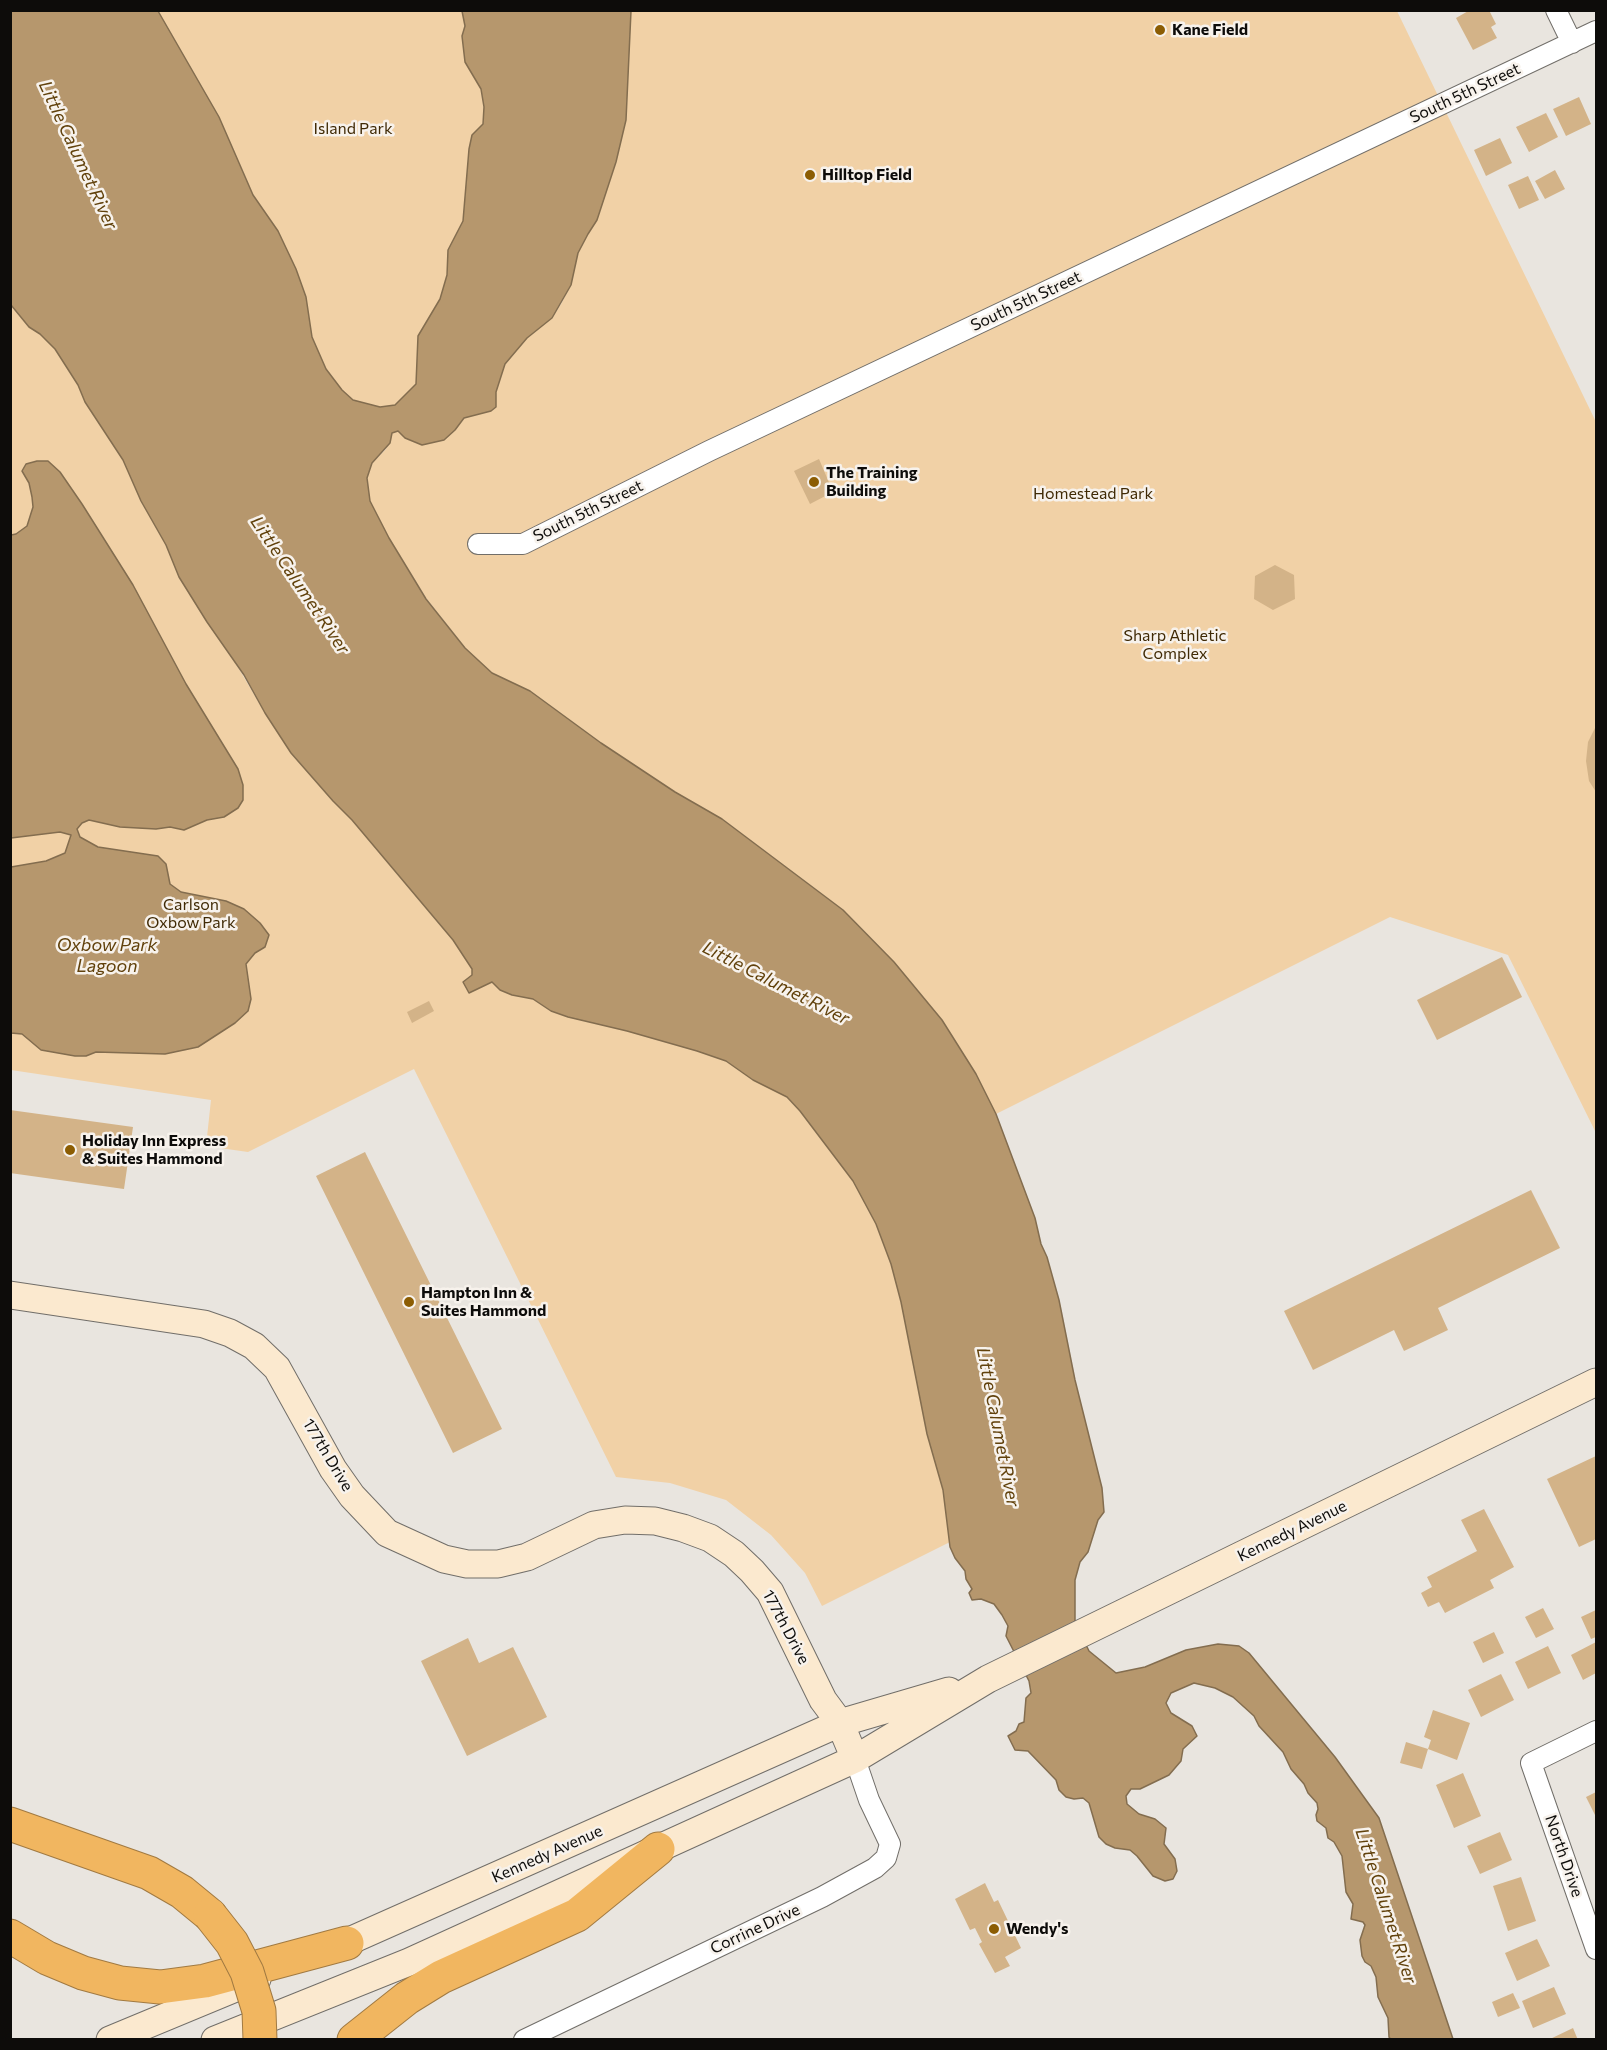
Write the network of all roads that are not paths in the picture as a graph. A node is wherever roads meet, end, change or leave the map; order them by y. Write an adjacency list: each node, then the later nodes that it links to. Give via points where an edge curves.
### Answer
1 (1556, 10): 3 (street)
2 (1596, 31): 3 (street, South 5th Street)
3 (1572, 43): 4 (street, South 5th Street, via 709,451 523,544)
4 (478, 544)
5 (10, 1295): 8 (main road, 177th Drive, via 204,1324 254,1346 277,1368 352,1496 387,1533 444,1560 498,1564 527,1557 594,1525 625,1520 655,1521 710,1538 734,1554 770,1592 823,1700)
6 (1596, 1382): 7 (main road, Kennedy Avenue)
7 (988, 1679): 8 (main road, Kennedy Avenue); 10 (main road, Kennedy Avenue)
8 (840, 1723): 10 (main road, 177th Drive); 14 (main road, Kennedy Avenue)
9 (1596, 1731): 15 (street, North Drive, via 1531,1763)
10 (855, 1759): 12 (main road, Kennedy Avenue); 20 (street, Corrine Drive, via 868,1800 890,1844 886,1858 875,1868)
11 (10, 1824): 19 (highway, bridge, via 149,1873 182,1892 210,1915 248,1972 259,2011)
12 (658, 1849): 16 (highway, via 577,1915 441,1977); 18 (main road, Kennedy Avenue, via 409,1962)
13 (10, 1936): 14 (highway, via 46,1958 84,1973 120,1983 160,1987 205,1980)
14 (347, 1943): 17 (main road, Kennedy Avenue)
15 (1596, 1949)
16 (361, 2035)
17 (110, 2040)
18 (215, 2040)
19 (261, 2040)
20 (524, 2040)

